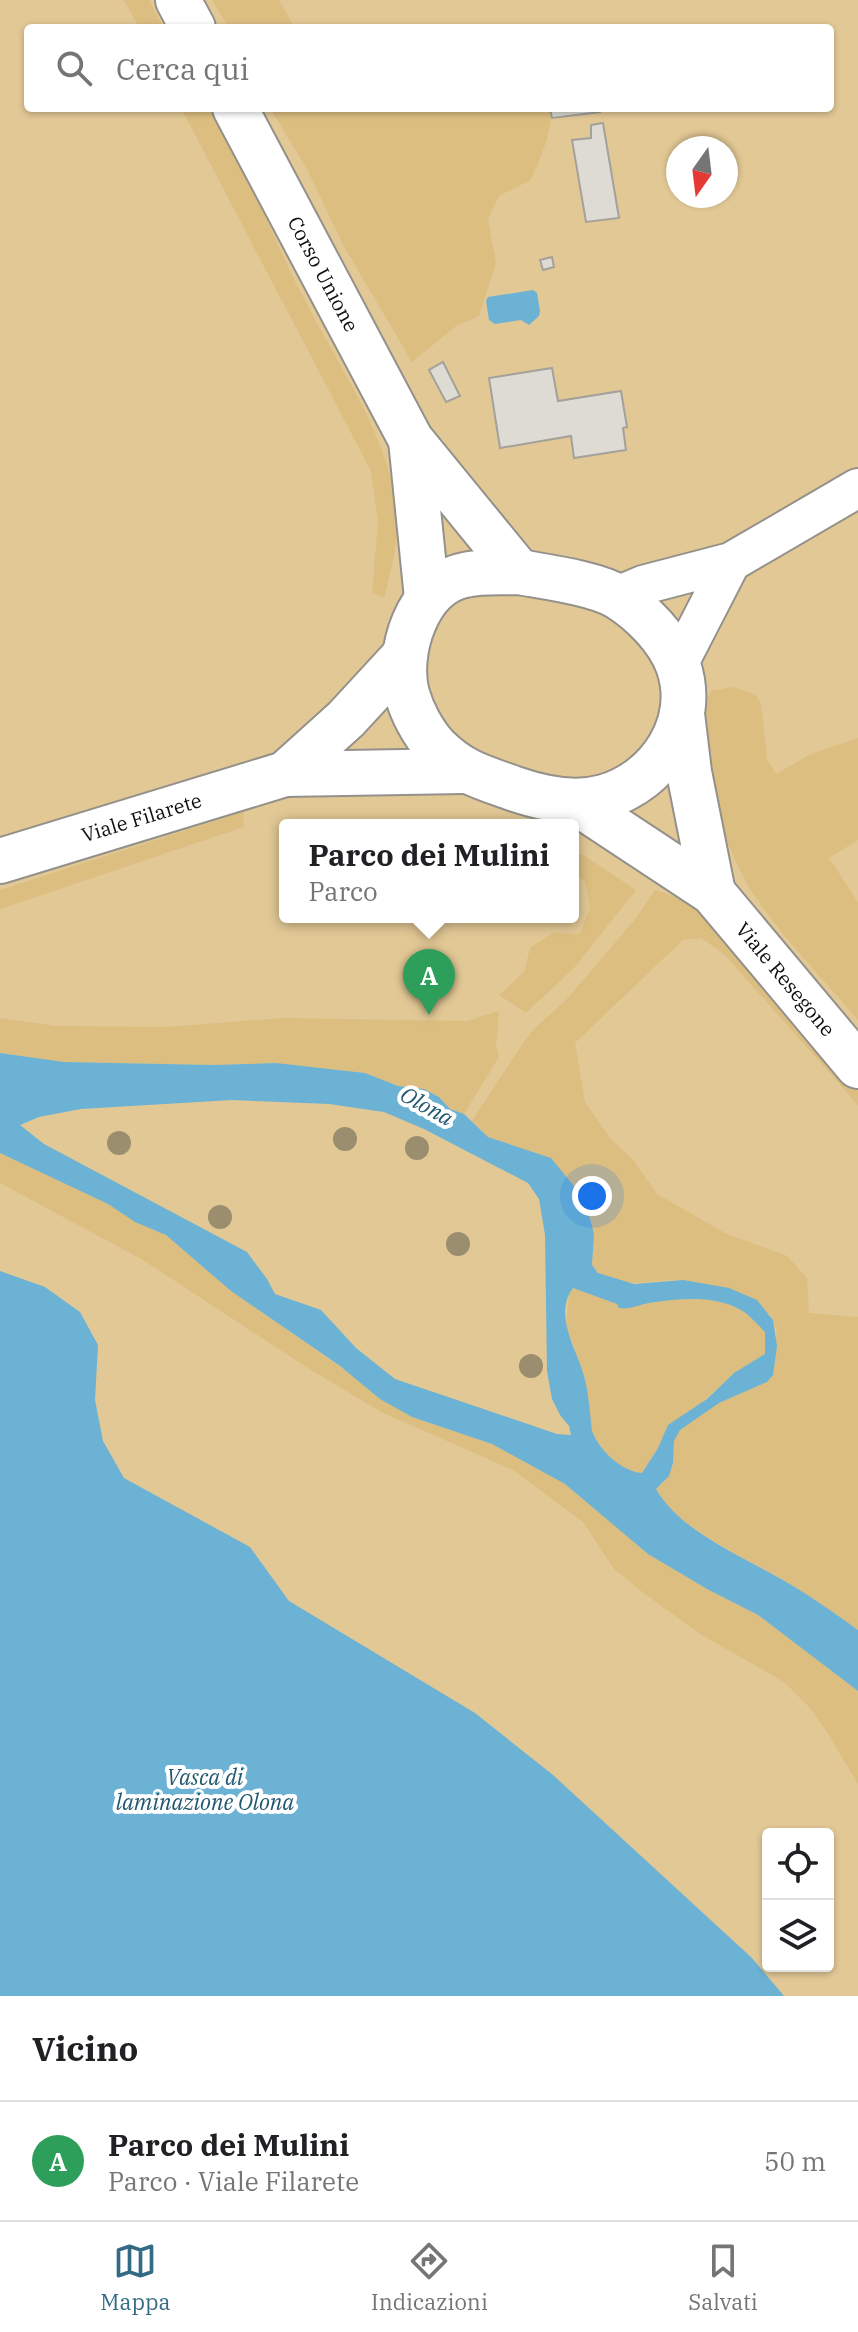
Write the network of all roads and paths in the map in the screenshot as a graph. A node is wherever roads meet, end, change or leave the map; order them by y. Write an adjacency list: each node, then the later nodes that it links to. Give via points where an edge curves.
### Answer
1 (178, 0): 2 (street)
2 (191, 24)
3 (237, 112): 4 (street, Corso Unione)
4 (411, 440): 7 (street, Corso Unione); 9 (street, Corso Unione)
5 (858, 488): 6 (street)
6 (731, 562): 8 (street); 11 (street)
7 (519, 572): 8 (street); 9 (street, via 463,575)
8 (617, 596): 11 (street, via 661,636)
9 (427, 598): 10 (street)
10 (405, 655): 13 (street, via 407,693 420,723); 14 (street, Viale Filarete)
11 (678, 665): 12 (street)
12 (682, 713): 15 (street, via 674,739 651,772 606,797); 17 (street, Viale Resegone)
13 (464, 771): 14 (street, Viale Filarete); 15 (street, via 527,793)
14 (285, 774): 16 (street, Viale Filarete)
15 (575, 802): 17 (street, Viale Resegone)
16 (0, 861)
17 (713, 893): 18 (street, Viale Resegone)
18 (858, 1066)

